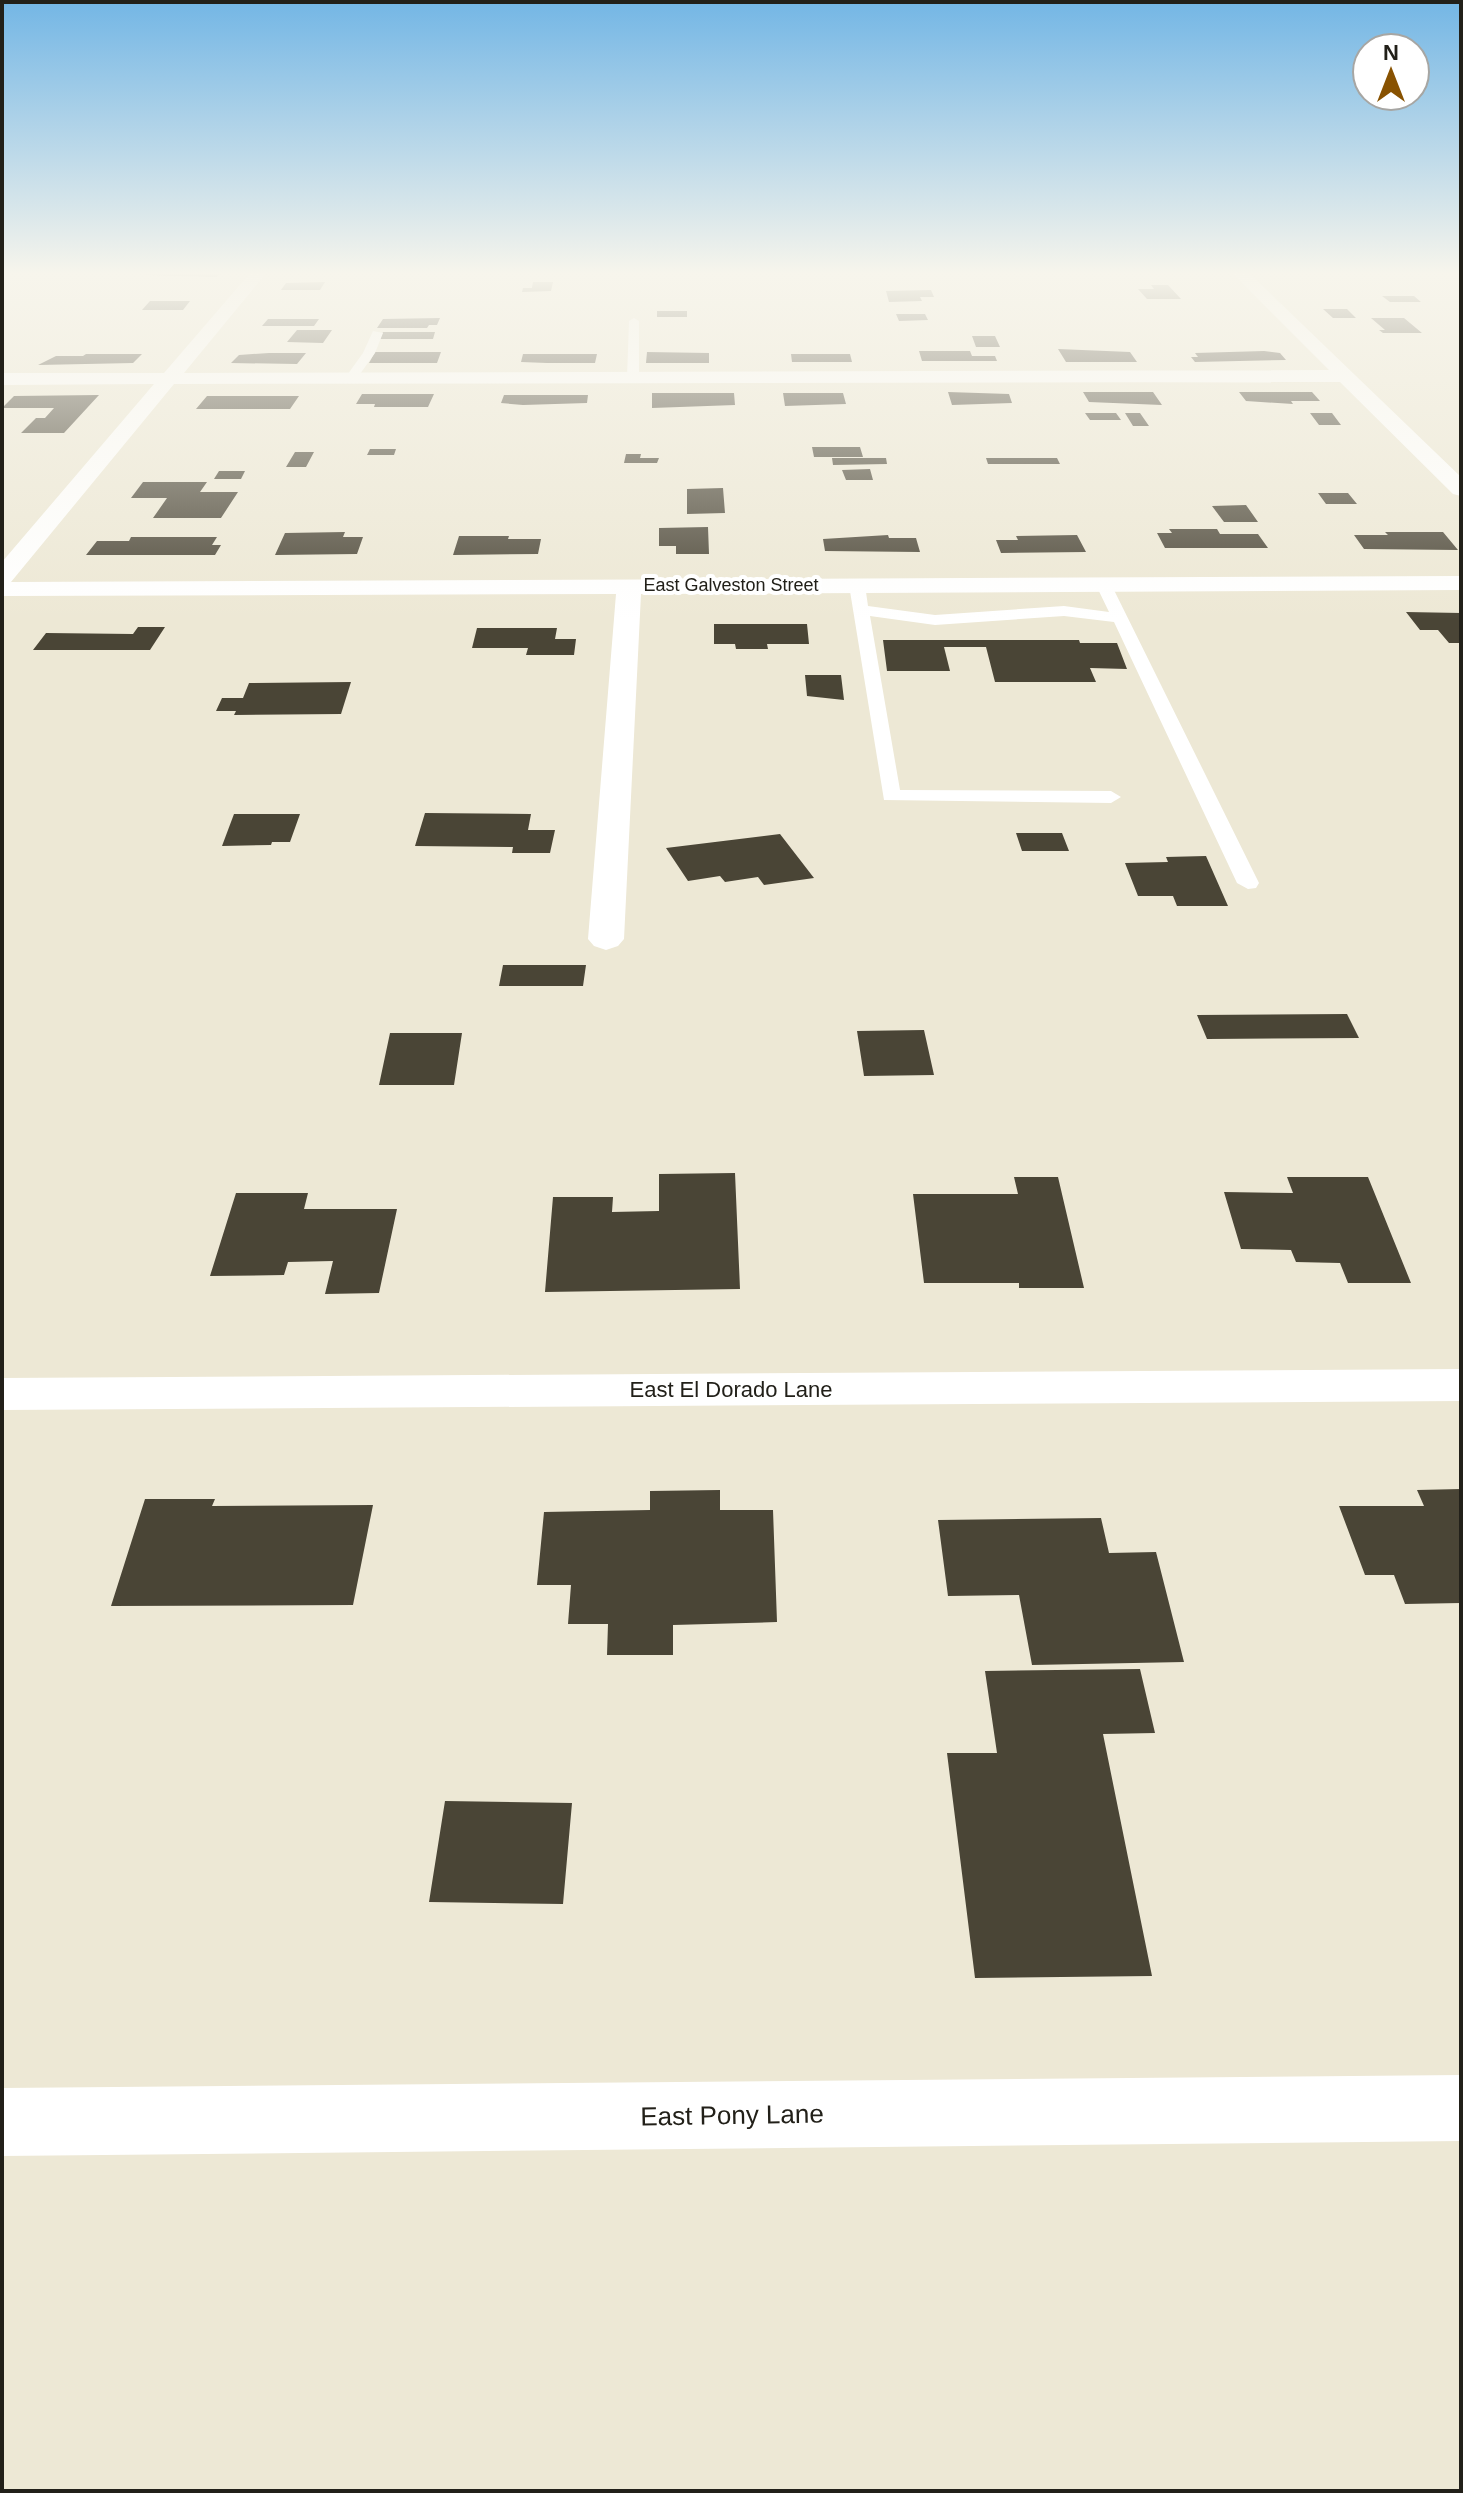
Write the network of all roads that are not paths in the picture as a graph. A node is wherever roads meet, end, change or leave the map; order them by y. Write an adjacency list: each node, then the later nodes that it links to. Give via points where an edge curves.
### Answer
1 (164, 388): 4 (street)
2 (1357, 388): 3 (street)
3 (1461, 489)
4 (2, 577)
5 (1461, 583): 6 (street, East Galveston Street)
6 (1104, 585): 9 (street, East Galveston Street); 10 (lane)
7 (629, 586): 8 (street, East Galveston Street); 9 (street, East Galveston Street); 13 (street)
8 (2, 589)
9 (860, 597): 10 (lane, via 893,616 935,620 1023,611); 11 (lane, via 891,796)
10 (1120, 618): 12 (lane)
11 (1111, 797)
12 (1248, 883)
13 (606, 939)
14 (1461, 1385): 15 (street, East El Dorado Lane)
15 (2, 1394)
16 (1461, 2108): 17 (street, East Pony Lane)
17 (2, 2122)

